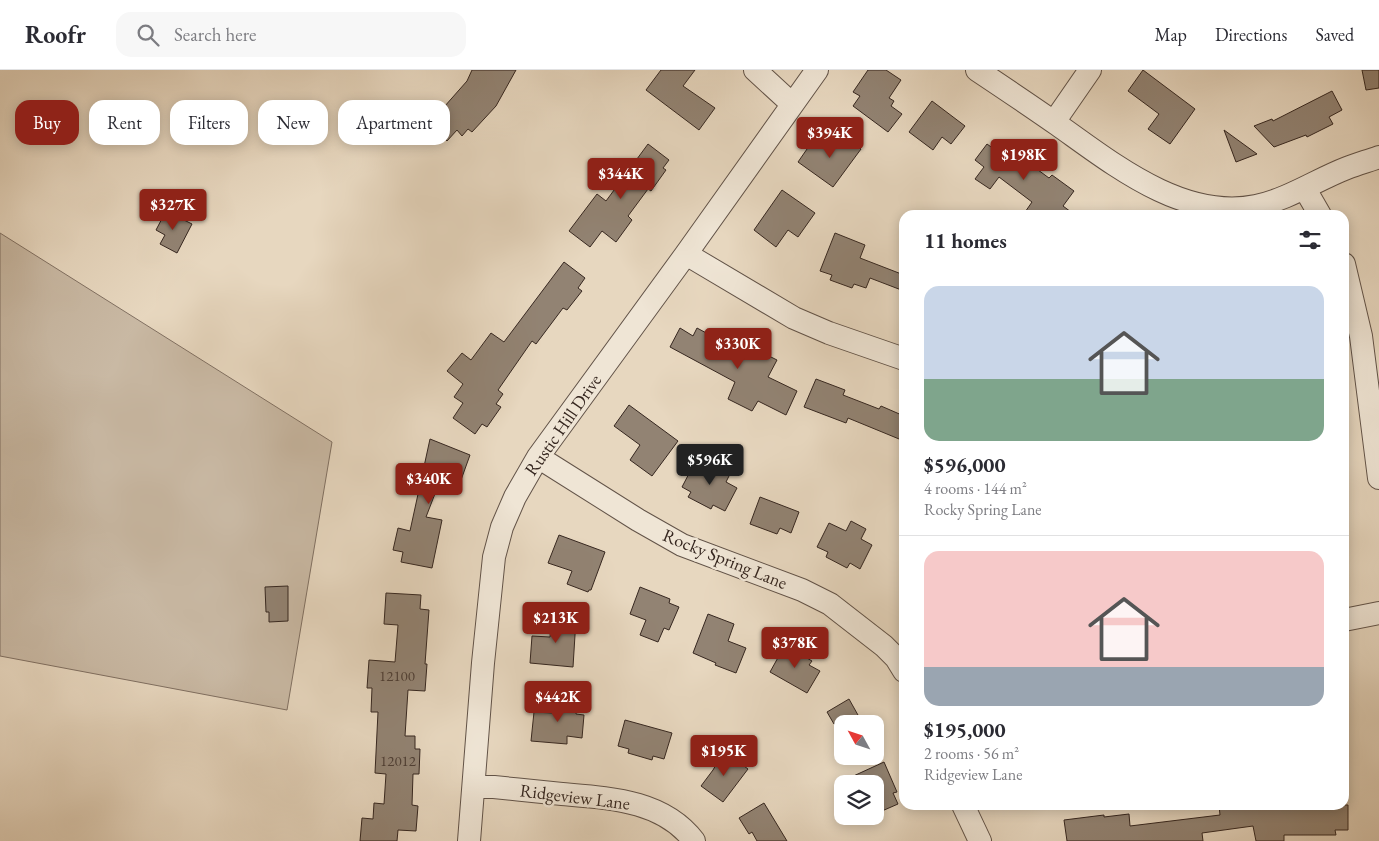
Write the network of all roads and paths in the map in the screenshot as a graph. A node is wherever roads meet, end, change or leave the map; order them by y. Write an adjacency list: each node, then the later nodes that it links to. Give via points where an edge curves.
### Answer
1 (755, 70): 5 (street)
2 (817, 70): 5 (street, Rustic Hill Drive)
3 (977, 70): 6 (street)
4 (1090, 70): 6 (street)
5 (792, 104): 10 (street, Rustic Hill Drive)
6 (1054, 122): 8 (street, via 1152,187 1200,204 1238,208 1256,206)
7 (1379, 157): 8 (street, via 1346,168)
8 (1305, 189): 9 (street)
9 (1317, 210)
10 (686, 254): 12 (street, via 794,318); 13 (street, Rustic Hill Drive)
11 (1349, 285): 14 (street, via 1361,336)
12 (899, 357)
13 (538, 457): 17 (street, Rocky Spring Lane, via 682,545 802,590 830,604 884,646); 18 (street, Rustic Hill Drive, via 515,497 494,557)
14 (1379, 478)
15 (1379, 613): 16 (street)
16 (1349, 619)
17 (899, 663)
18 (474, 785): 20 (street, Rustic Hill Drive); 21 (street, Ridgeview Lane, via 624,800 655,810)
19 (965, 810): 22 (street)
20 (469, 841)
21 (694, 841)
22 (980, 841)

